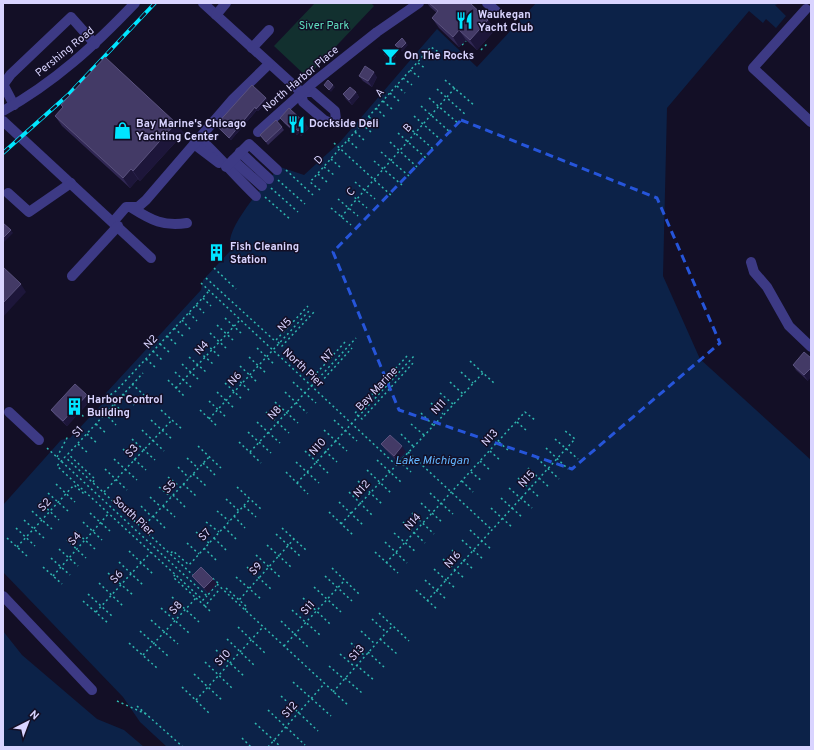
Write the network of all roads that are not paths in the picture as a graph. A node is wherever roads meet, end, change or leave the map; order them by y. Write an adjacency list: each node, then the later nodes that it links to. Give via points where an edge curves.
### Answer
1 (135, 3): 10 (street, Pershing Road)
2 (203, 3): 8 (street)
3 (226, 3): 8 (street)
4 (419, 3): 14 (street, North Harbor Place, via 377,32)
5 (487, 3): 7 (street)
6 (806, 9): 18 (street, via 753,68)
7 (496, 11)
8 (216, 15): 11 (street)
9 (269, 30): 11 (street)
10 (95, 44): 13 (street, via 71,17); 15 (street, Pershing Road, via 59,74)
11 (252, 48): 12 (street)
12 (270, 64): 14 (street); 20 (street, via 233,99)
13 (3, 84): 15 (street)
14 (301, 92): 19 (street, North Harbor Place)
15 (14, 105): 16 (street, Pershing Road)
16 (3, 111)
17 (3, 121): 22 (street)
18 (811, 122)
19 (258, 132)
20 (196, 141): 21 (street, via 212,159); 24 (street, via 146,200 138,207)
21 (233, 160): 21 (street, via 270,183 249,144)
22 (71, 183): 23 (street, via 29,212); 26 (street)
23 (8, 193)
24 (132, 208): 25 (street, via 152,220 174,225); 26 (street, via 126,207)
25 (188, 223)
26 (116, 224): 28 (street)
27 (752, 262): 29 (street, via 754,272 767,287 789,326)
28 (72, 276)
29 (811, 347)
30 (9, 412): 31 (street)
31 (39, 440)
32 (3, 596): 33 (street)
33 (92, 690)

